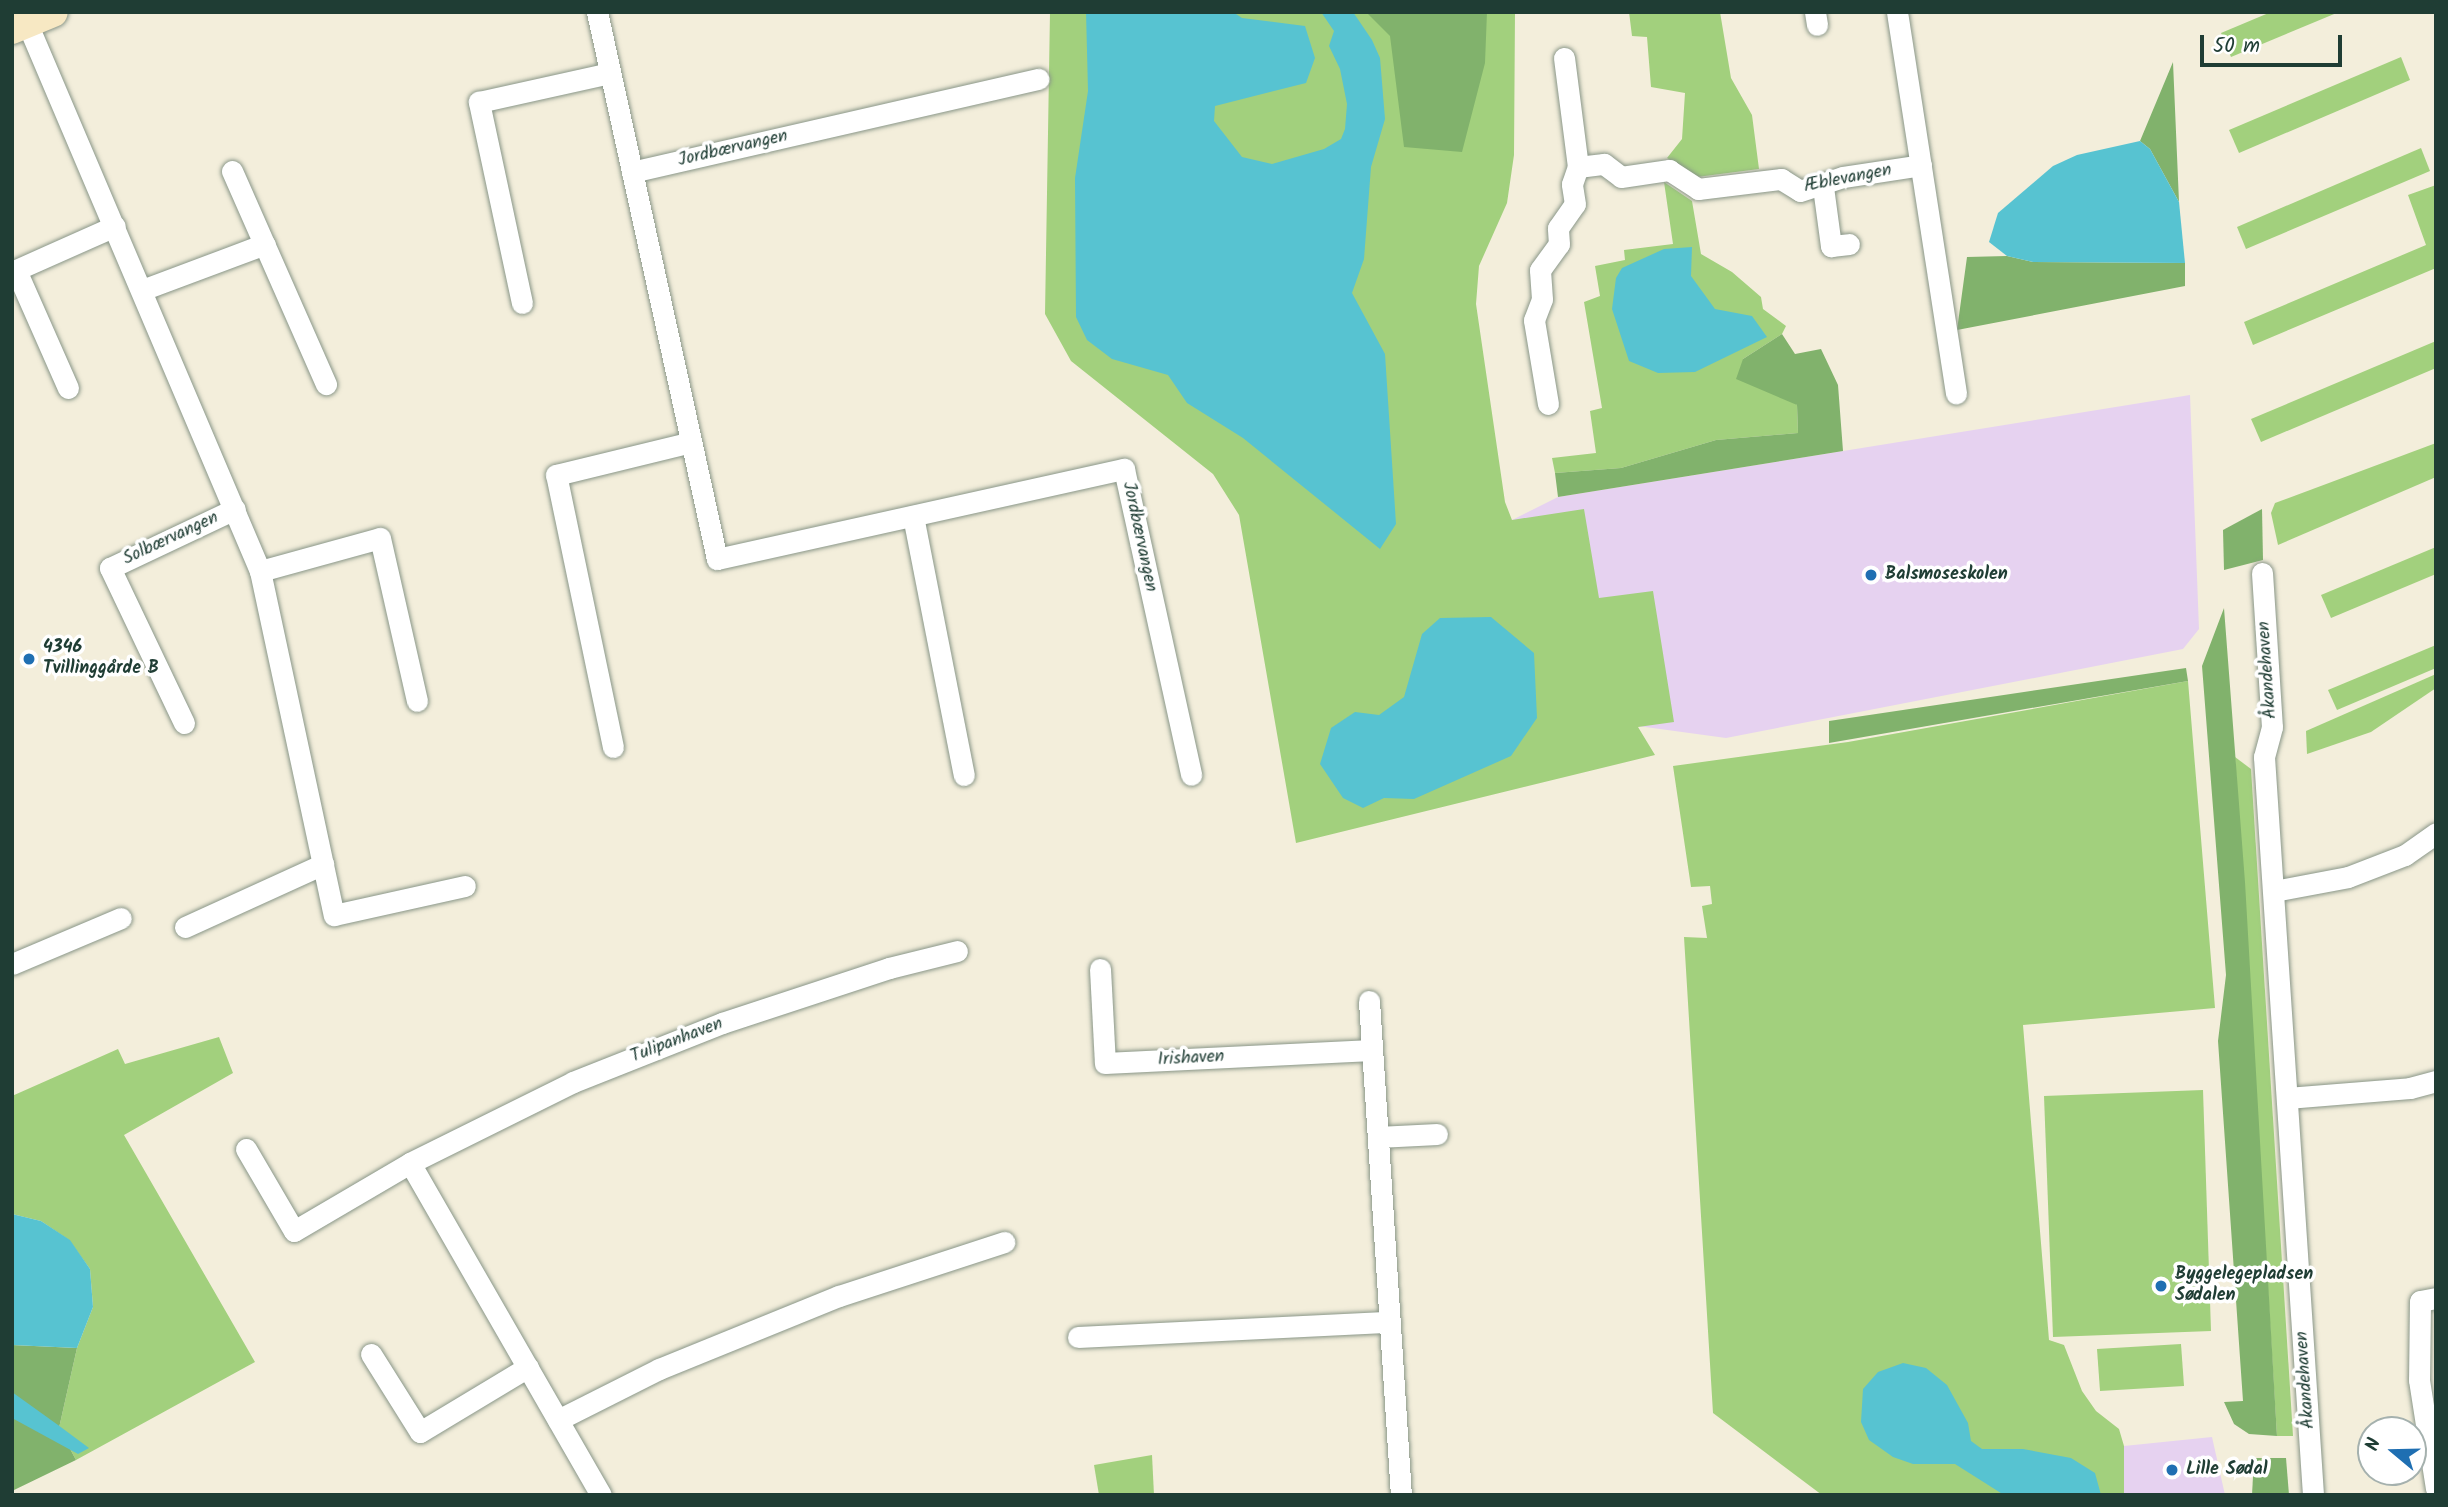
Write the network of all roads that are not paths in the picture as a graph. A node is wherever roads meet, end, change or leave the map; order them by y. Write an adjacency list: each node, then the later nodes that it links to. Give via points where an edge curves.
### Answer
1 (597, 12): 5 (street, Jordbærvangen)
2 (1897, 12): 7 (street)
3 (31, 22): 12 (street, Solbærvangen)
4 (1564, 58): 8 (street)
5 (610, 74): 10 (street, Jordbærvangen); 16 (street, via 479,102)
6 (1039, 79): 10 (street, Jordbærvangen)
7 (1921, 165): 11 (street, Æblevangen, via 1843,177); 19 (street)
8 (1578, 167): 11 (street, Æblevangen, via 1604,164 1621,177 1669,170 1698,189 1781,179 1800,191); 20 (street, via 1572,184 1575,204 1558,228 1559,244 1540,270 1542,299 1534,320)
9 (232, 171): 13 (street)
10 (632, 172): 21 (street, Jordbærvangen)
11 (1823, 187): 14 (street, via 1831,246)
12 (115, 226): 15 (street, Solbærvangen); 18 (street, via 16,270)
13 (265, 244): 15 (street); 17 (street)
14 (1849, 244)
15 (142, 290): 22 (street, Solbærvangen)
16 (522, 303)
17 (326, 384)
18 (68, 388)
19 (1956, 393)
20 (1548, 404)
21 (691, 442): 23 (street, Jordbærvangen, via 717,559); 28 (street, via 556,475)
22 (235, 509): 24 (street, Solbærvangen); 27 (street, Solbærvangen, via 110,568)
23 (912, 516): 29 (street); 30 (street, Jordbærvangen, via 1124,469)
24 (260, 570): 26 (street, via 380,538); 32 (street, Solbærvangen)
25 (2262, 573): 34 (street, Åkandehaven, via 2272,727 2264,757)
26 (416, 701)
27 (184, 723)
28 (613, 747)
29 (964, 775)
30 (1191, 775)
31 (2436, 833): 34 (street, via 2405,855 2348,877)
32 (323, 864): 33 (street, Solbærvangen, via 334,915); 36 (street)
33 (465, 886)
34 (2274, 891): 43 (street, Åkandehaven)
35 (121, 918): 38 (street)
36 (185, 928)
37 (957, 951): 47 (street, Tulipanhaven, via 889,968 722,1023 573,1082)
38 (12, 964)
39 (1100, 969): 41 (street, Irishaven, via 1105,1063)
40 (1369, 1000): 41 (street)
41 (1372, 1050): 45 (street)
42 (2436, 1081): 43 (street, via 2410,1088)
43 (2287, 1098): 58 (street, Åkandehaven)
44 (1437, 1134): 45 (street)
45 (1378, 1137): 50 (street)
46 (246, 1149): 47 (street, Tulipanhaven, via 294,1231)
47 (410, 1163): 53 (street)
48 (1004, 1242): 54 (street, via 839,1296 659,1369)
49 (2436, 1298): 55 (street, via 2420,1301 2419,1380)
50 (1390, 1322): 51 (street); 57 (street)
51 (1078, 1337)
52 (371, 1354): 53 (street, via 419,1432)
53 (527, 1367): 54 (street)
54 (558, 1420): 56 (street)
55 (2436, 1489)
56 (601, 1495)
57 (1401, 1495)
58 (2313, 1495)

